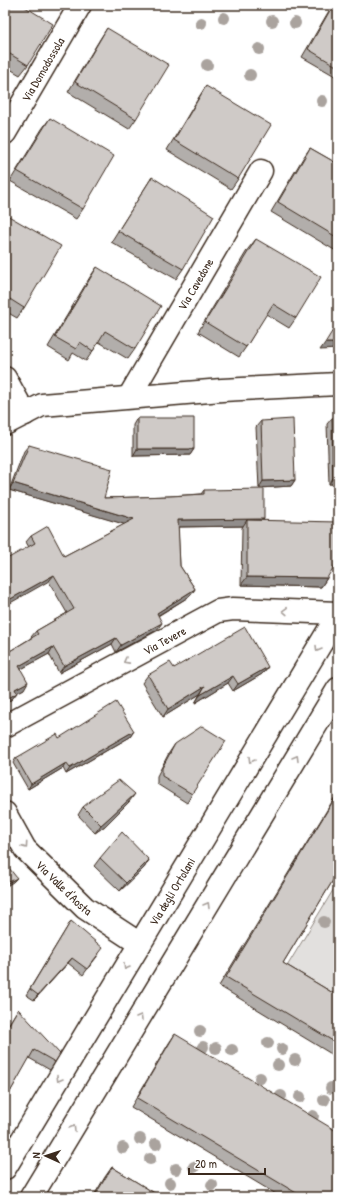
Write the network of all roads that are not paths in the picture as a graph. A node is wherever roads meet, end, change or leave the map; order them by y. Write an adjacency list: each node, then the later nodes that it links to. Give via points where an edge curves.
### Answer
1 (80, 5): 2 (street, Via Domodossola)
2 (5, 133)
3 (262, 171): 6 (street, Via Cavedone)
4 (5, 378): 7 (street)
5 (338, 384): 6 (street)
6 (130, 397): 7 (street, via 42,405)
7 (25, 414): 8 (street)
8 (5, 424)
9 (338, 614): 11 (street, Via Tevere, one-way to 11, via 233,609 218,611); 13 (street, Via degli Ortolani, one-way to 13)
10 (338, 690): 15 (street, one-way to 10)
11 (5, 726)
12 (5, 813): 13 (street, Via Valle d'Aosta, one-way to 13, via 25,848 85,908)
13 (140, 944): 14 (street, Via degli Ortolani, one-way to 14)
14 (5, 1168)
15 (31, 1197)

